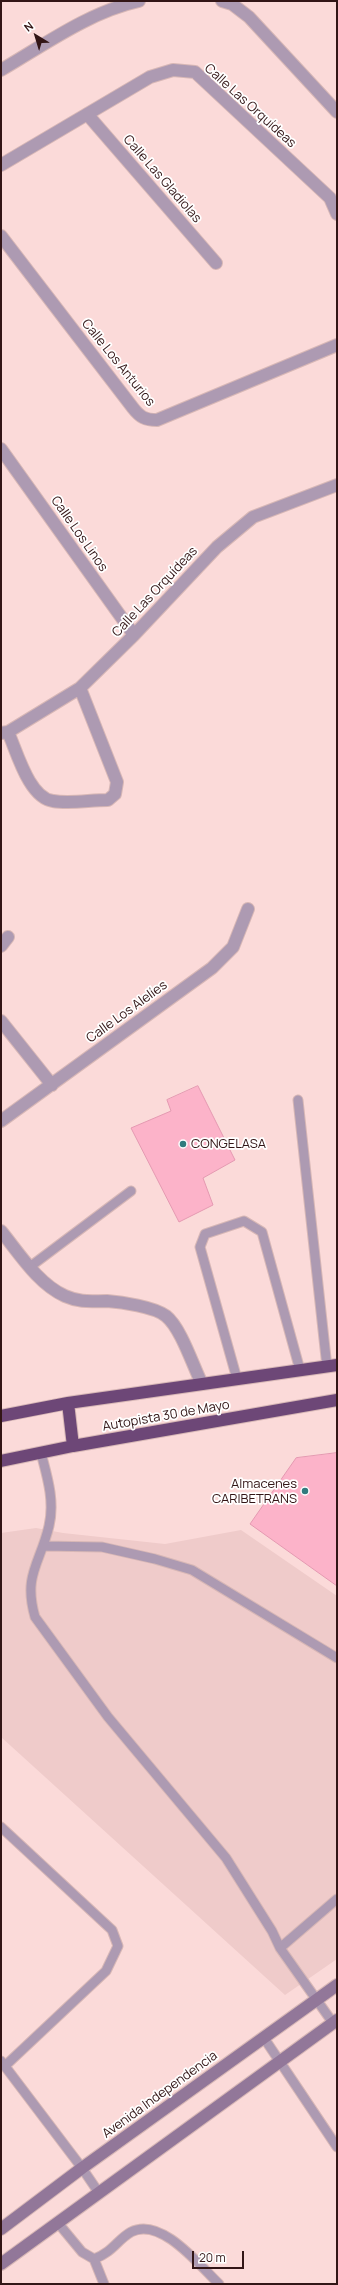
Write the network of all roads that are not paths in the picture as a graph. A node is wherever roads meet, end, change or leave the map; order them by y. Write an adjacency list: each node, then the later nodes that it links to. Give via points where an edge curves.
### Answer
1 (139, 1): 3 (street, via 122,5 63,33)
2 (222, 1): 4 (street, via 232,4 249,17)
3 (1, 70)
4 (337, 112)
5 (87, 114): 6 (street, Calle Las Orquídeas); 7 (street, Calle Las Orquídeas, via 150,77 173,70 195,72 330,198); 9 (street, Calle Las Gladiolas)
6 (1, 165)
7 (337, 214)
8 (1, 236): 10 (street, Calle Los Anturios, via 133,408 148,420 157,420)
9 (216, 263)
10 (337, 345)
11 (1, 449): 13 (street, Calle Los Linos)
12 (337, 485): 13 (street, Calle Las Orquídeas, via 253,517 217,546)
13 (134, 635): 14 (street, Calle Las Orquídeas)
14 (80, 688): 15 (street, Calle Las Orquídeas); 15 (street, via 117,782 115,794 108,800 53,801 42,798 34,790)
15 (5, 732)
16 (248, 909): 18 (street, Calle Los Alelíes, via 233,947 212,968)
17 (1, 1021): 18 (street)
18 (52, 1085): 20 (street, Calle Los Alelíes)
19 (298, 1100): 24 (lane)
20 (1, 1121)
21 (130, 1190): 23 (lane)
22 (1, 1231): 23 (street)
23 (31, 1266): 27 (street, via 48,1285 65,1296 86,1302 107,1301 143,1307 166,1316 177,1329)
24 (332, 1366): 25 (highway, Autopista 30 de Mayo)
25 (300, 1370): 26 (highway, Autopista 30 de Mayo); 26 (lane, via 262,1232 244,1221 205,1234 200,1247)
26 (237, 1379): 27 (highway, Autopista 30 de Mayo)
27 (202, 1384): 29 (highway, Autopista 30 de Mayo)
28 (337, 1400): 31 (highway, Autopista 30 de Mayo)
29 (68, 1403): 30 (highway, Autopista 30 de Mayo); 31 (highway)
30 (1, 1416)
31 (72, 1446): 32 (highway, Autopista 30 de Mayo)
32 (41, 1453): 33 (highway, Autopista 30 de Mayo); 34 (lane, via 52,1506)
33 (1, 1461)
34 (43, 1546): 35 (lane, via 102,1547 192,1570); 38 (lane, via 30,1583 30,1602 35,1617 108,1717 226,1858)
35 (337, 1658)
36 (1, 1826): 44 (lane, via 112,1930 118,1946 106,1971)
37 (337, 1900): 38 (lane)
38 (280, 1948): 40 (lane)
39 (337, 1985): 40 (street, Avenida Independencia)
40 (315, 2000): 41 (lane); 42 (street, Avenida Independencia)
41 (335, 2022): 43 (street)
42 (264, 2038): 43 (lane); 46 (street, Avenida Independencia)
43 (280, 2061): 45 (lane); 47 (street)
44 (3, 2063): 46 (lane)
45 (337, 2147)
46 (82, 2168): 47 (lane); 49 (street, Avenida Independencia)
47 (99, 2194): 48 (street)
48 (58, 2223): 50 (lane, via 82,2252); 51 (street)
49 (1, 2229)
50 (94, 2259): 52 (lane); 53 (lane, via 107,2254 132,2232 145,2229 170,2236)
51 (1, 2264)
52 (104, 2284)
53 (219, 2284)

